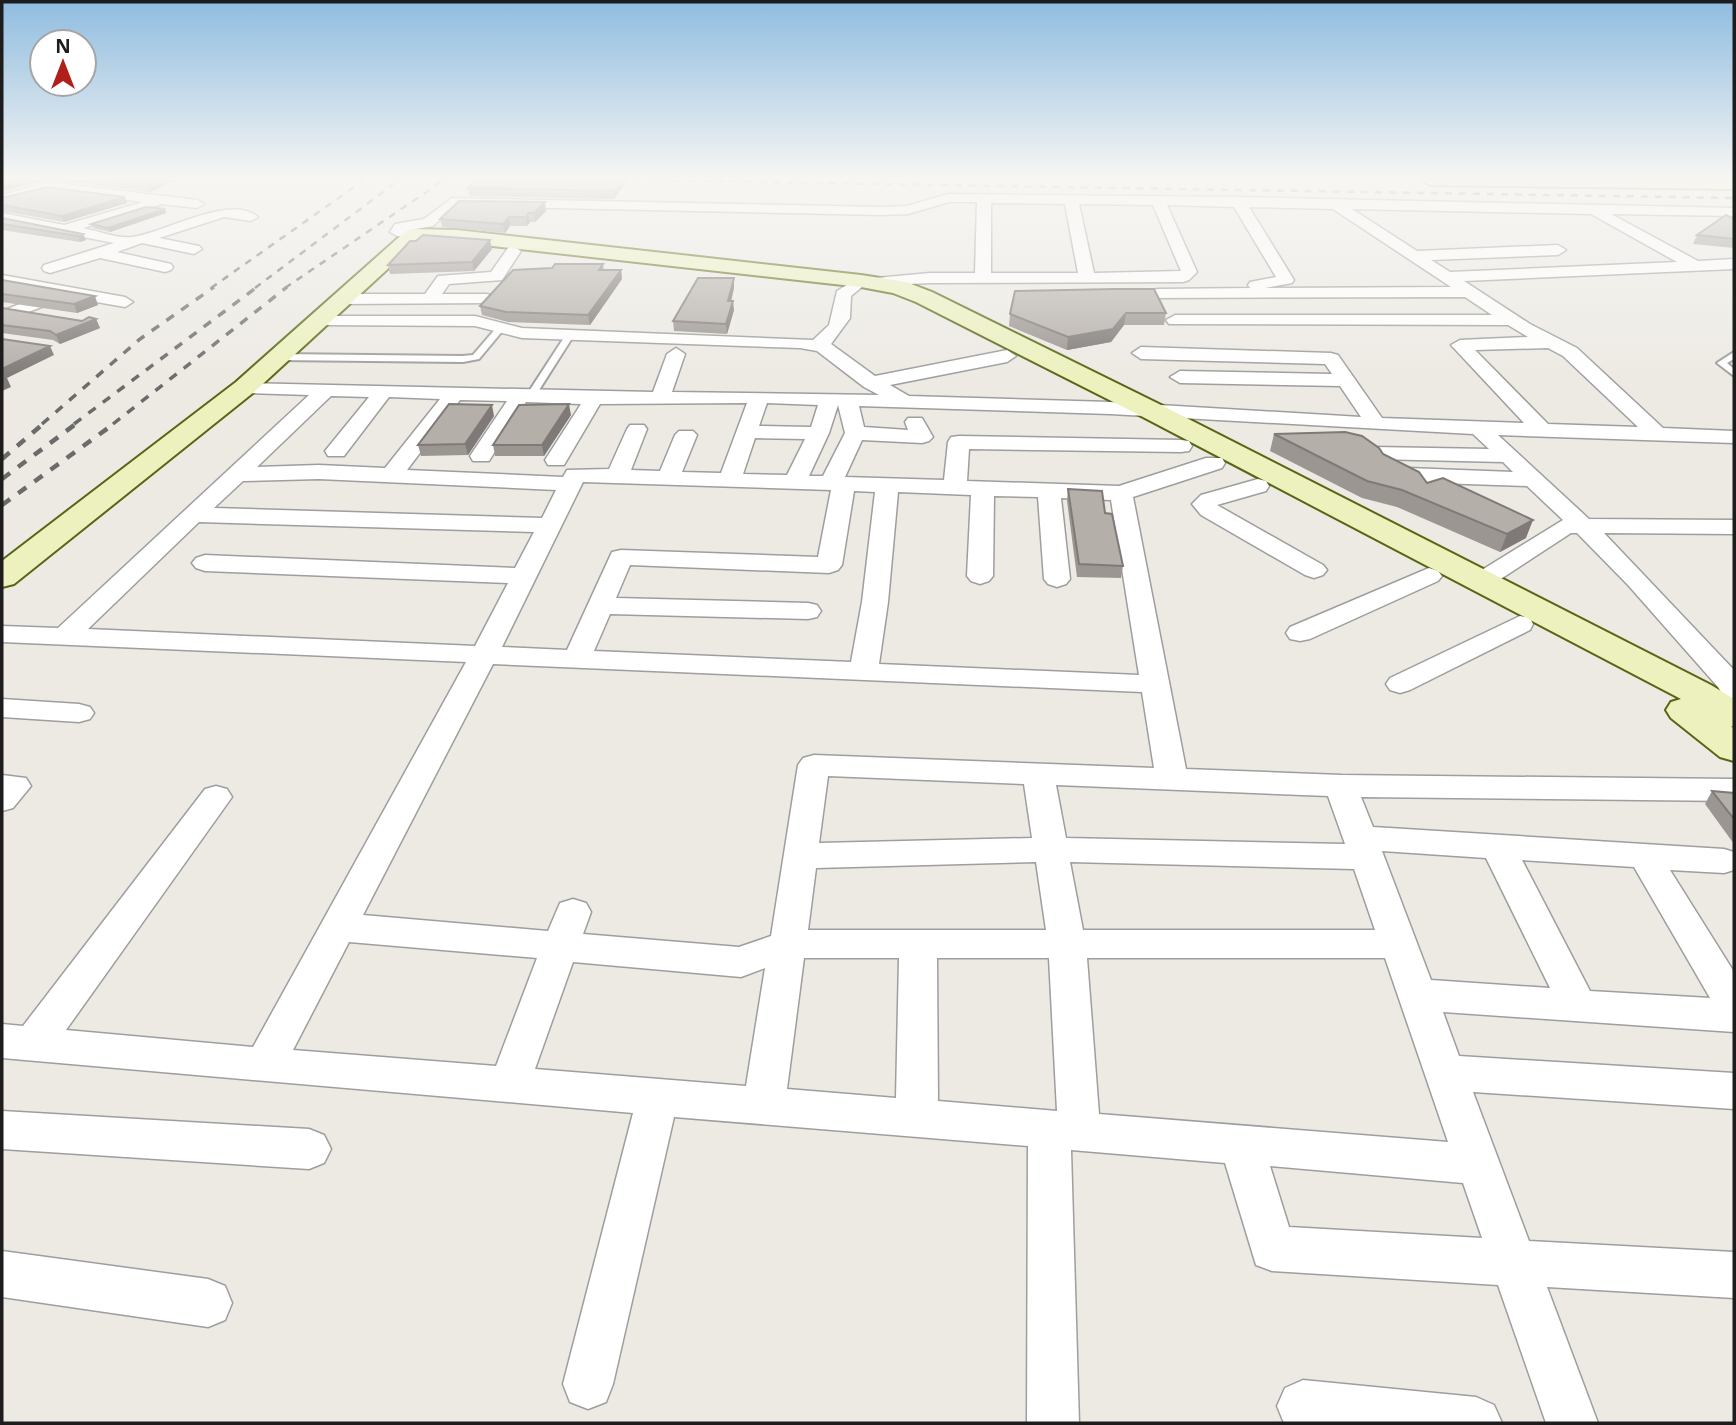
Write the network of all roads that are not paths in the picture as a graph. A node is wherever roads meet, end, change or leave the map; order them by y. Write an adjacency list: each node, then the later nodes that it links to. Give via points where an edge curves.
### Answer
1 (120, 246): 16 (street)
2 (176, 246): 13 (street)
3 (407, 246): 34 (street)
4 (466, 246): 15 (street)
5 (546, 246): 28 (street)
6 (983, 246): 24 (street)
7 (1081, 246): 26 (street)
8 (1178, 246): 26 (street, via 1188,276)
9 (1266, 246): 32 (street, via 1286,280 1255,284)
10 (1399, 246): 17 (street)
11 (1552, 246): 14 (street)
12 (1660, 246): 20 (street)
13 (194, 249)
14 (1558, 250): 17 (street); 22 (street)
15 (513, 251): 28 (street); 35 (street, via 496,277 444,279)
16 (100, 253): 18 (street); 21 (street)
17 (1413, 256): 25 (street)
18 (124, 258): 23 (street, via 162,267); 29 (street)
19 (1734, 264): 20 (street)
20 (1694, 265): 22 (street)
21 (50, 268)
22 (1592, 270): 25 (street)
23 (135, 275)
24 (983, 277): 26 (street); 28 (street)
25 (1447, 277): 30 (street)
26 (1087, 278)
27 (2, 281): 29 (street, via 54,289)
28 (863, 284): 49 (street, via 843,295 845,306 832,336); 53 (street); 71 (street, via 898,287 924,298)
29 (64, 285): 37 (street); 38 (street)
30 (1468, 292): 32 (street); 45 (street)
31 (1202, 293): 32 (street); 33 (street); 43 (street)
32 (1263, 293)
33 (1147, 294)
34 (341, 299): 35 (street); 40 (street)
35 (429, 299): 36 (street); 41 (street)
36 (486, 299)
37 (125, 302)
38 (6, 312): 39 (street)
39 (51, 317)
40 (318, 320): 41 (street); 54 (street)
41 (414, 320): 46 (street, via 475,321)
42 (1175, 320): 43 (street)
43 (1224, 320): 44 (street)
44 (1311, 320): 45 (street); 55 (street)
45 (1511, 320): 48 (street)
46 (500, 329): 47 (street); 54 (lane, via 476,357 463,359)
47 (570, 335): 49 (street); 64 (lane)
48 (1550, 342): 75 (street, via 1460,345); 80 (street, via 1570,352)
49 (816, 346): 59 (street, via 841,358)
50 (1141, 353): 55 (street)
51 (677, 354): 65 (street)
52 (1734, 355): 56 (lane, via 1721,363)
53 (1007, 356): 59 (street); 70 (street)
54 (277, 357): 60 (street)
55 (1331, 359): 58 (street)
56 (1734, 373)
57 (1180, 377): 58 (street)
58 (1346, 380): 72 (street)
59 (870, 383): 69 (street)
60 (245, 387): 61 (street); 114 (street)
61 (326, 390): 62 (street); 89 (street)
62 (383, 391): 63 (street); 83 (street)
63 (454, 394): 64 (street); 92 (street)
64 (525, 396): 67 (street); 85 (street)
65 (661, 396): 66 (street); 67 (street)
66 (759, 397): 68 (street); 76 (street)
67 (594, 398): 87 (street)
68 (839, 400): 69 (street); 77 (street); 78 (street)
69 (906, 401): 70 (street)
70 (1110, 408): 71 (street); 82 (street)
71 (1153, 411): 72 (street); 116 (street)
72 (1376, 424): 73 (street)
73 (1479, 428): 75 (street); 86 (street)
74 (637, 429): 93 (street)
75 (1543, 431): 80 (street)
76 (745, 432): 77 (street); 96 (street)
77 (819, 433): 97 (street)
78 (855, 433): 90 (street, via 919,430 921,450); 98 (street, via 840,458)
79 (686, 435): 94 (street)
80 (1658, 435): 81 (street)
81 (1734, 438)
82 (1181, 446): 88 (street); 101 (street, via 958,433)
83 (336, 451)
84 (1374, 453): 86 (street)
85 (481, 456)
86 (1507, 456): 95 (street)
87 (556, 460)
88 (1214, 463): 100 (street); 104 (street)
89 (240, 474): 92 (street); 105 (street)
90 (904, 474): 98 (street); 101 (street); 125 (street)
91 (1408, 475): 95 (street)
92 (391, 476): 99 (street)
93 (617, 476): 94 (street); 99 (street, via 575,474)
94 (668, 478): 96 (street)
95 (1532, 479): 107 (street)
96 (730, 480): 97 (street)
97 (795, 482): 98 (street)
98 (838, 483): 117 (street, via 829,565 621,557)
99 (570, 484): 106 (street)
100 (1258, 486): 110 (street, via 1205,504); 113 (street)
101 (955, 488): 102 (street)
102 (983, 488): 103 (street); 112 (street)
103 (1049, 491): 104 (street); 115 (street)
104 (1121, 493): 126 (street)
105 (195, 515): 106 (street); 122 (street)
106 (550, 525): 111 (street)
107 (1583, 526): 108 (street); 116 (street, via 1566,526); 128 (street)
108 (1734, 527)
109 (205, 563): 111 (street)
110 (1314, 570)
111 (524, 576): 123 (street)
112 (980, 576)
113 (1429, 576): 119 (street); 120 (street)
114 (2, 577)
115 (1057, 579)
116 (1481, 581): 131 (street)
117 (600, 606): 118 (street); 124 (street)
118 (808, 611)
119 (1520, 624): 127 (street); 132 (street, via 1657,692)
120 (1300, 633)
121 (2, 634): 122 (street)
122 (64, 637): 123 (street)
123 (484, 655): 124 (street); 146 (street)
124 (577, 659): 125 (street)
125 (864, 672): 126 (street)
126 (1155, 684): 134 (street)
127 (1399, 684)
128 (1734, 691)
129 (2, 708): 130 (street)
130 (79, 713)
131 (1734, 715)
132 (1734, 748)
133 (1038, 773): 134 (street); 142 (street); 143 (street, via 814,765)
134 (1172, 778): 136 (street)
135 (2, 786): 139 (street, via 15,786)
136 (1341, 786): 137 (street); 141 (street)
137 (1734, 790)
138 (216, 797): 156 (street)
139 (2, 800)
140 (1498, 846): 141 (street); 144 (street); 154 (street)
141 (1363, 847): 142 (street); 151 (street)
142 (1051, 850): 143 (street); 150 (street)
143 (801, 856): 148 (street)
144 (1644, 856): 145 (street); 153 (street)
145 (1724, 861)
146 (338, 927): 147 (street); 157 (street)
147 (567, 929): 148 (street, via 741,962); 159 (street)
148 (788, 944): 149 (street); 162 (street)
149 (918, 944): 150 (street); 163 (street)
150 (1067, 944): 151 (street); 165 (street)
151 (1399, 944): 152 (street)
152 (1418, 995): 154 (street); 158 (street)
153 (1734, 1004)
154 (1578, 1005): 155 (street)
155 (1734, 1016)
156 (18, 1042): 157 (street)
157 (264, 1065): 159 (street)
158 (1446, 1073): 160 (street); 168 (street)
159 (509, 1085): 161 (street)
160 (1734, 1091)
161 (658, 1097): 162 (street); 173 (street)
162 (764, 1106): 163 (street)
163 (917, 1118): 165 (street)
164 (2, 1129): 167 (street)
165 (1064, 1130): 166 (street); 175 (street)
166 (1242, 1145): 168 (street); 169 (street, via 1272,1249)
167 (309, 1149)
168 (1479, 1164): 169 (street)
169 (1515, 1263): 171 (street); 177 (street)
170 (2, 1274): 172 (street)
171 (1734, 1275)
172 (208, 1303)
173 (588, 1384)
174 (1303, 1406): 176 (street)
175 (1053, 1423)
176 (1476, 1423)
177 (1572, 1423)

